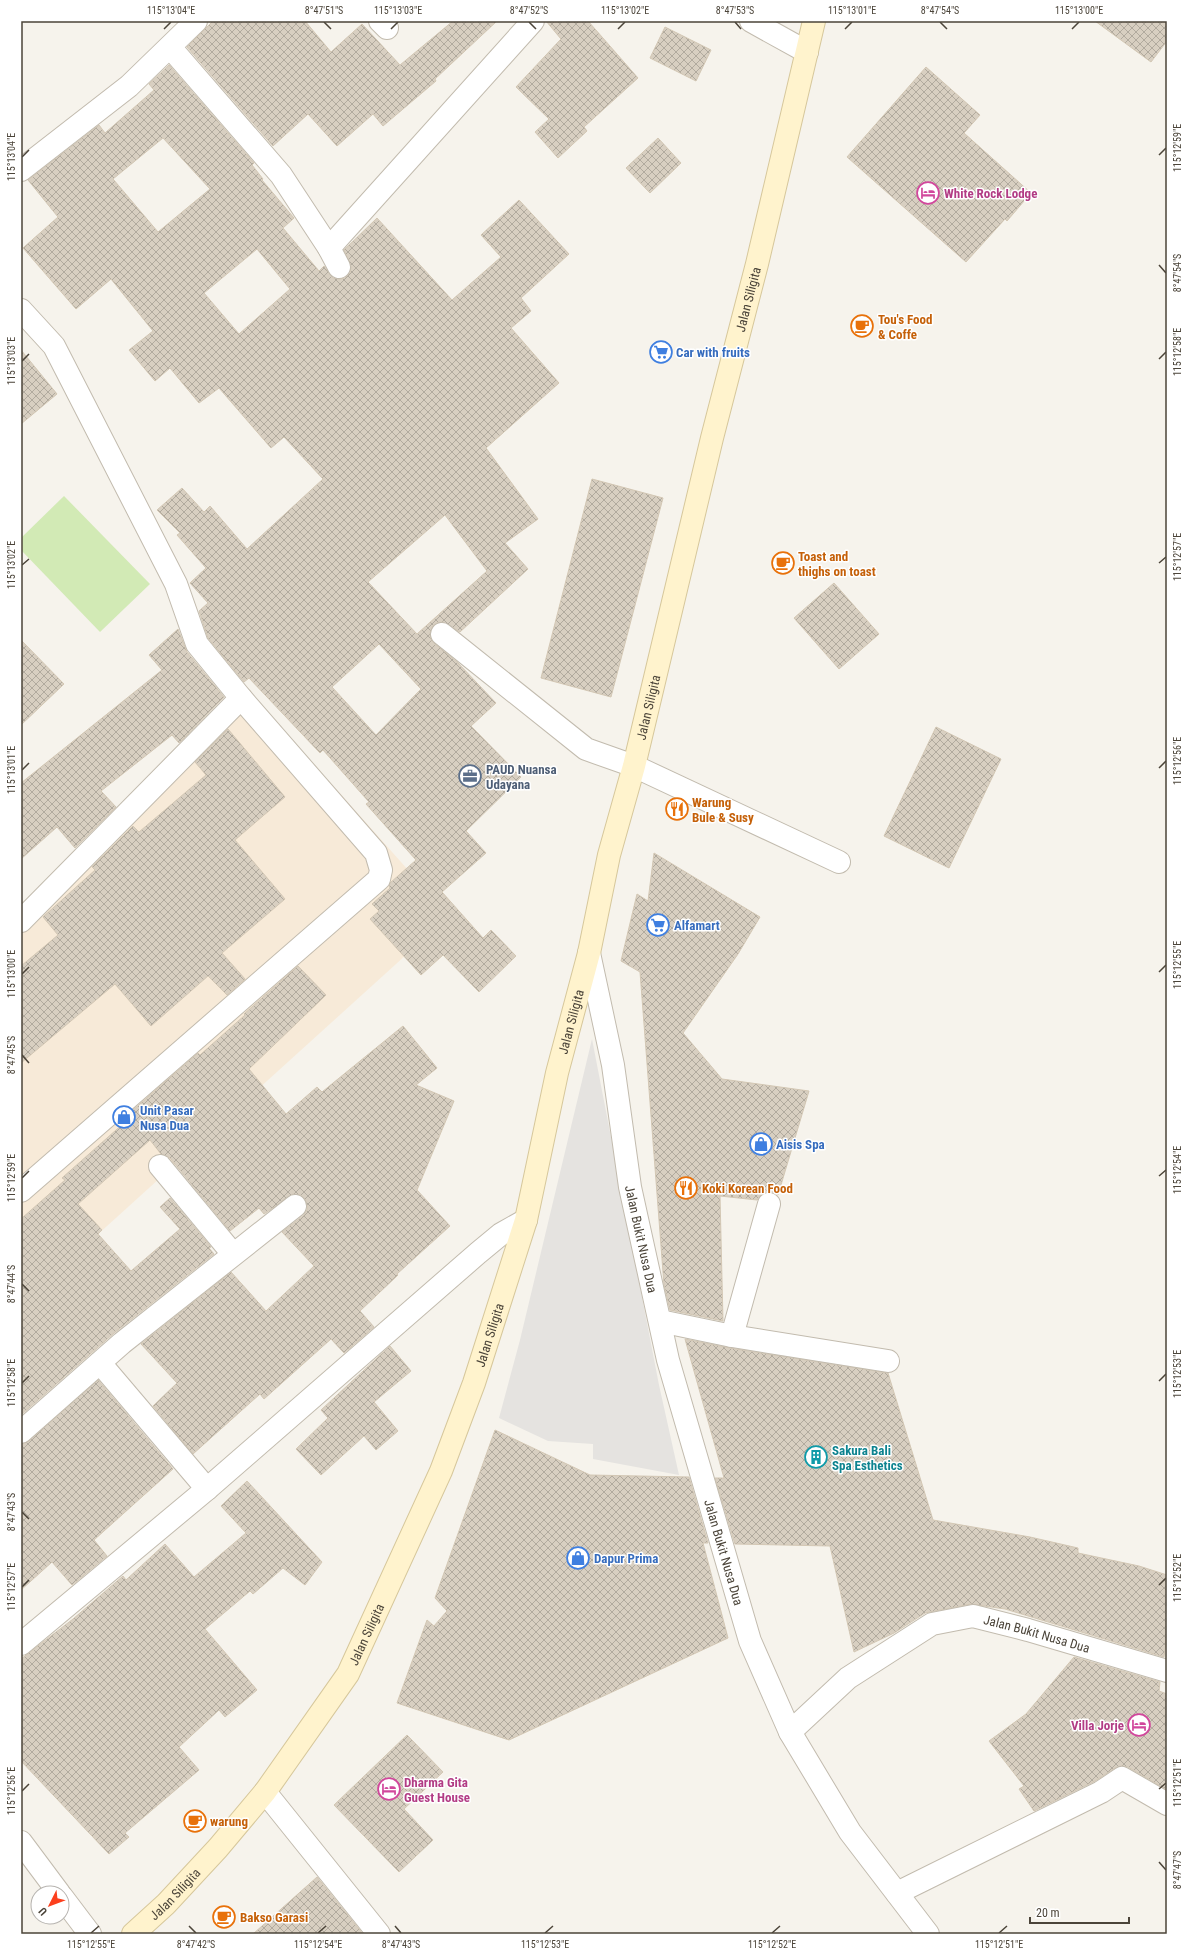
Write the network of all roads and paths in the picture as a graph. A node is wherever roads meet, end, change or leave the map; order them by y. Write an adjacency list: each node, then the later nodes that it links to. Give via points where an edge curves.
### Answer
1 (196, 21): 5 (street)
2 (533, 21): 8 (street)
3 (751, 21): 6 (street)
4 (814, 21): 6 (main road, Jalan Siligita)
5 (170, 47): 7 (street, via 129,86); 8 (street, via 281,175)
6 (807, 52): 13 (main road, Jalan Siligita)
7 (21, 170)
8 (329, 248): 9 (street)
9 (339, 267)
10 (21, 310): 12 (street, via 58,353 176,584 197,644)
11 (442, 634): 13 (street, via 586,749)
12 (241, 698): 15 (street); 18 (street, via 376,853 381,870 379,879)
13 (634, 766): 14 (street); 16 (main road, Jalan Siligita, via 609,855)
14 (839, 862)
15 (21, 921)
16 (589, 953): 21 (main road, Jalan Siligita, via 557,1073); 23 (street, Jalan Bukit Nusa Dua, via 613,1065 630,1187)
17 (160, 1166): 22 (street)
18 (21, 1191)
19 (769, 1204): 24 (street)
20 (294, 1206): 22 (street)
21 (526, 1220): 28 (street, via 501,1234 478,1253); 32 (main road, Jalan Siligita, via 474,1383 437,1479 348,1674)
22 (233, 1254): 26 (street)
23 (660, 1321): 24 (street); 31 (street, Jalan Bukit Nusa Dua, via 668,1360 750,1641)
24 (732, 1336): 25 (street)
25 (888, 1361)
26 (100, 1363): 27 (street); 28 (street)
27 (21, 1432)
28 (207, 1489): 29 (street)
29 (21, 1644)
30 (1167, 1670): 31 (street, Jalan Bukit Nusa Dua, via 972,1616 932,1624 848,1678)
31 (790, 1732): 36 (street, via 850,1832)
32 (265, 1792): 39 (main road, Jalan Siligita, via 166,1904); 40 (street)
33 (1167, 1804): 36 (street, via 1122,1778 1101,1792)
34 (21, 1842): 35 (street)
35 (53, 1885)
36 (897, 1893): 41 (street)
37 (70, 1908): 38 (street)
38 (90, 1934)
39 (133, 1934)
40 (379, 1934)
41 (928, 1934)

